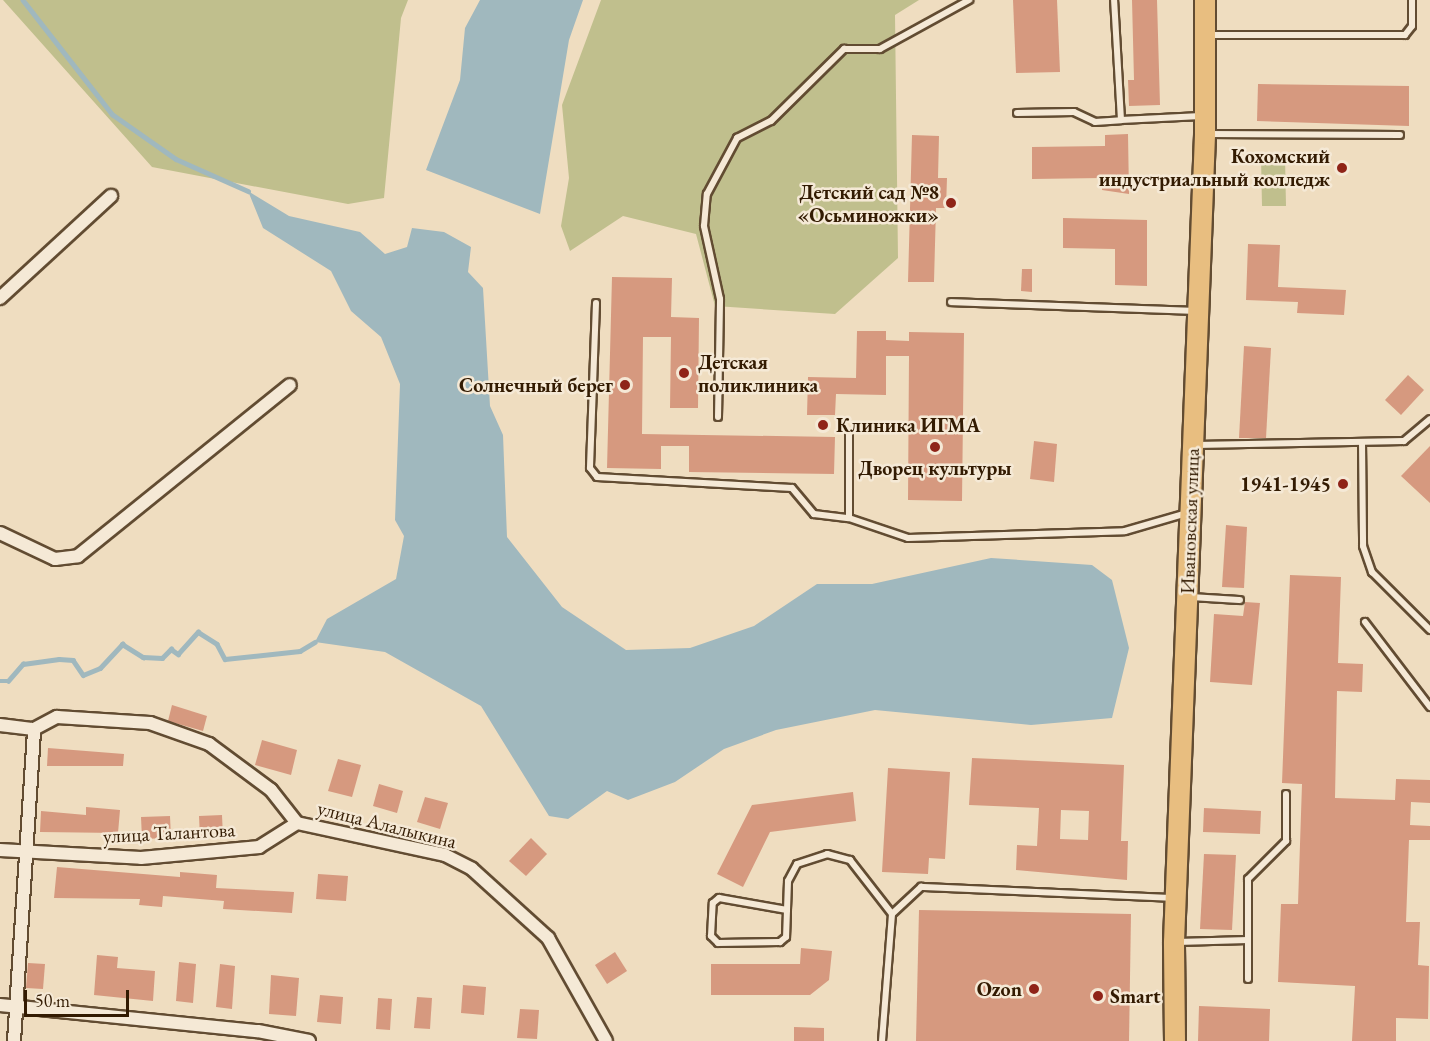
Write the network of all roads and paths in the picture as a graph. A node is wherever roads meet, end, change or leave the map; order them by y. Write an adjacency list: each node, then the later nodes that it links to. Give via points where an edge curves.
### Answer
1 (969, 0): 16 (lane, via 880,49 844,49 771,121 737,138 707,195 704,226 720,299)
2 (1114, 0): 7 (lane)
3 (1205, 0): 5 (main road, Ивановская улица)
4 (1412, 0): 5 (lane, via 1412,26 1405,35)
5 (1206, 35): 8 (main road, Ивановская улица)
6 (1017, 113): 7 (lane, via 1074,112 1095,122)
7 (1120, 120): 8 (lane)
8 (1205, 125): 9 (lane); 14 (main road, Ивановская улица)
9 (1400, 135)
10 (111, 196): 11 (street)
11 (0, 298)
12 (951, 302): 14 (lane)
13 (596, 303): 22 (lane, via 590,468 597,477 792,488 814,514)
14 (1198, 311): 20 (main road, Ивановская улица)
15 (290, 385): 23 (street, via 78,556 55,559)
16 (718, 417)
17 (1430, 419): 19 (lane, via 1404,441)
18 (849, 433): 22 (lane)
19 (1362, 442): 20 (lane); 27 (lane, via 1364,546 1372,572)
20 (1193, 445): 21 (main road, Ивановская улица)
21 (1190, 512): 22 (lane, via 1125,531 908,538); 24 (main road, Ивановская улица)
22 (849, 518)
23 (0, 533)
24 (1187, 597): 25 (lane); 35 (main road, Ивановская улица)
25 (1240, 600)
26 (1365, 622): 28 (lane)
27 (1430, 630)
28 (1430, 707)
29 (0, 725): 30 (street)
30 (34, 729): 32 (street, улица Алалыкина, via 57,717 150,723 209,744 271,790); 34 (street)
31 (1286, 794): 38 (lane, via 1286,841 1248,879)
32 (297, 823): 34 (street, улица Талантова, via 259,848 141,858); 45 (street, улица Алалыкина, via 445,855 472,869 548,938)
33 (0, 850): 34 (street, улица Талантова)
34 (25, 852): 42 (street)
35 (1175, 898): 37 (lane, via 921,887); 39 (main road, Ивановская улица)
36 (787, 910): 36 (lane, via 719,898 713,903 711,936 718,943 780,942 786,937); 37 (lane, via 788,881 797,864 827,854 850,860)
37 (892, 914): 46 (lane)
38 (1248, 940): 39 (lane); 40 (lane)
39 (1174, 942): 47 (main road, Ивановская улица)
40 (1248, 979)
41 (0, 1005): 42 (street)
42 (15, 1006): 43 (street); 44 (street, via 258,1031)
43 (14, 1041)
44 (309, 1041)
45 (606, 1041)
46 (882, 1041)
47 (1175, 1041)

